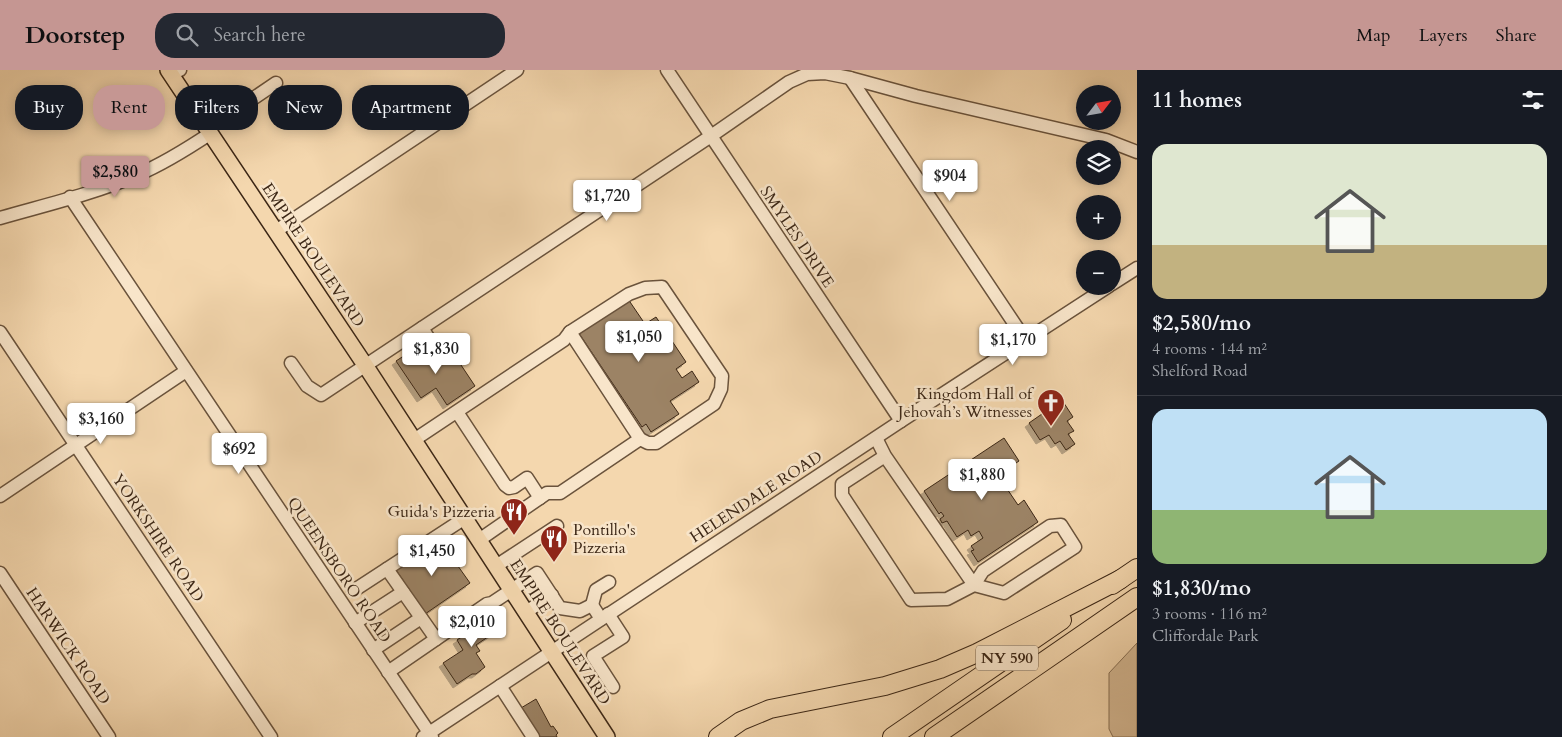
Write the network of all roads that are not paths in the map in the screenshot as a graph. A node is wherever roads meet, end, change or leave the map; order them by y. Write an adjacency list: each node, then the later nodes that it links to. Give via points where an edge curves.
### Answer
1 (517, 70): 11 (street)
2 (667, 70): 7 (street, SMYLES DRIVE)
3 (173, 71): 6 (main road, EMPIRE BOULEVARD)
4 (850, 78): 7 (street, via 825,73 799,77); 8 (street, via 1106,140); 18 (street)
5 (276, 84): 6 (street)
6 (210, 131): 9 (street, via 181,152 137,175); 11 (main road, EMPIRE BOULEVARD)
7 (711, 136): 15 (street); 24 (street, SMYLES DRIVE)
8 (1137, 152)
9 (70, 197): 10 (street); 22 (street, QUEENSBORO ROAD)
10 (0, 218)
11 (276, 232): 21 (main road, EMPIRE BOULEVARD)
12 (1137, 268): 13 (street)
13 (1121, 278)
14 (1095, 295): 18 (street, HELENDALE ROAD)
15 (422, 328): 19 (street); 21 (street)
16 (0, 332): 28 (street, YORKSHIRE ROAD)
17 (570, 332): 23 (street, via 564,340); 26 (street); 26 (street, via 629,294 645,288 662,287 722,376 721,389 714,404 656,442)
18 (1026, 341): 24 (street, HELENDALE ROAD)
19 (442, 357)
20 (291, 363): 21 (street, via 307,386 321,396)
21 (365, 366): 27 (main road, EMPIRE BOULEVARD)
22 (186, 371): 28 (street); 51 (street, QUEENSBORO ROAD)
23 (457, 412): 27 (street); 31 (street, via 505,485 514,487 527,478)
24 (901, 421): 25 (street, HELENDALE ROAD)
25 (876, 438): 29 (street); 49 (street, HELENDALE ROAD)
26 (640, 439): 31 (street, via 560,493 547,493)
27 (414, 440): 32 (main road, EMPIRE BOULEVARD)
28 (76, 445): 30 (street); 60 (street, YORKSHIRE ROAD)
29 (885, 456): 41 (street); 41 (street, via 842,484 842,495 911,600 946,598)
30 (0, 496)
31 (540, 498): 34 (street)
32 (465, 518): 34 (main road, EMPIRE BOULEVARD); 36 (street)
33 (557, 526): 35 (street)
34 (479, 540): 35 (main road, EMPIRE BOULEVARD)
35 (496, 566): 42 (main road, EMPIRE BOULEVARD)
36 (387, 568): 43 (street); 44 (street)
37 (1137, 568): 39 (highway, NY 590)
38 (0, 573): 59 (street, HARWICK ROAD)
39 (1121, 579): 63 (highway, via 940,669 885,686 770,709 741,721); 64 (highway, NY 590)
40 (609, 582): 47 (street, via 596,590)
41 (974, 585): 41 (street, via 1004,593 1075,547 1061,526 1050,526 983,571)
42 (512, 590): 45 (street, via 537,573); 48 (main road, EMPIRE BOULEVARD); 52 (street)
43 (353, 592)
44 (403, 592): 50 (street); 51 (street)
45 (552, 595): 47 (street, via 560,608 580,610); 48 (street)
46 (1137, 597): 65 (highway, NY 590)
47 (592, 605): 49 (street)
48 (526, 612): 54 (main road, EMPIRE BOULEVARD)
49 (605, 617): 54 (street, HELENDALE ROAD); 57 (street, via 623,637 593,656)
50 (421, 618): 52 (street); 53 (street)
51 (355, 623): 53 (street, QUEENSBORO ROAD)
52 (436, 640): 55 (street)
53 (373, 650): 55 (street, QUEENSBORO ROAD)
54 (552, 652): 56 (street, HELENDALE ROAD); 62 (main road, EMPIRE BOULEVARD)
55 (388, 672): 58 (street, QUEENSBORO ROAD)
56 (500, 686): 58 (street, HELENDALE ROAD); 61 (street)
57 (613, 687)
58 (428, 736)
59 (109, 737)
60 (271, 737)
61 (533, 737)
62 (607, 737)
63 (718, 737)
64 (892, 737)
65 (934, 737)

